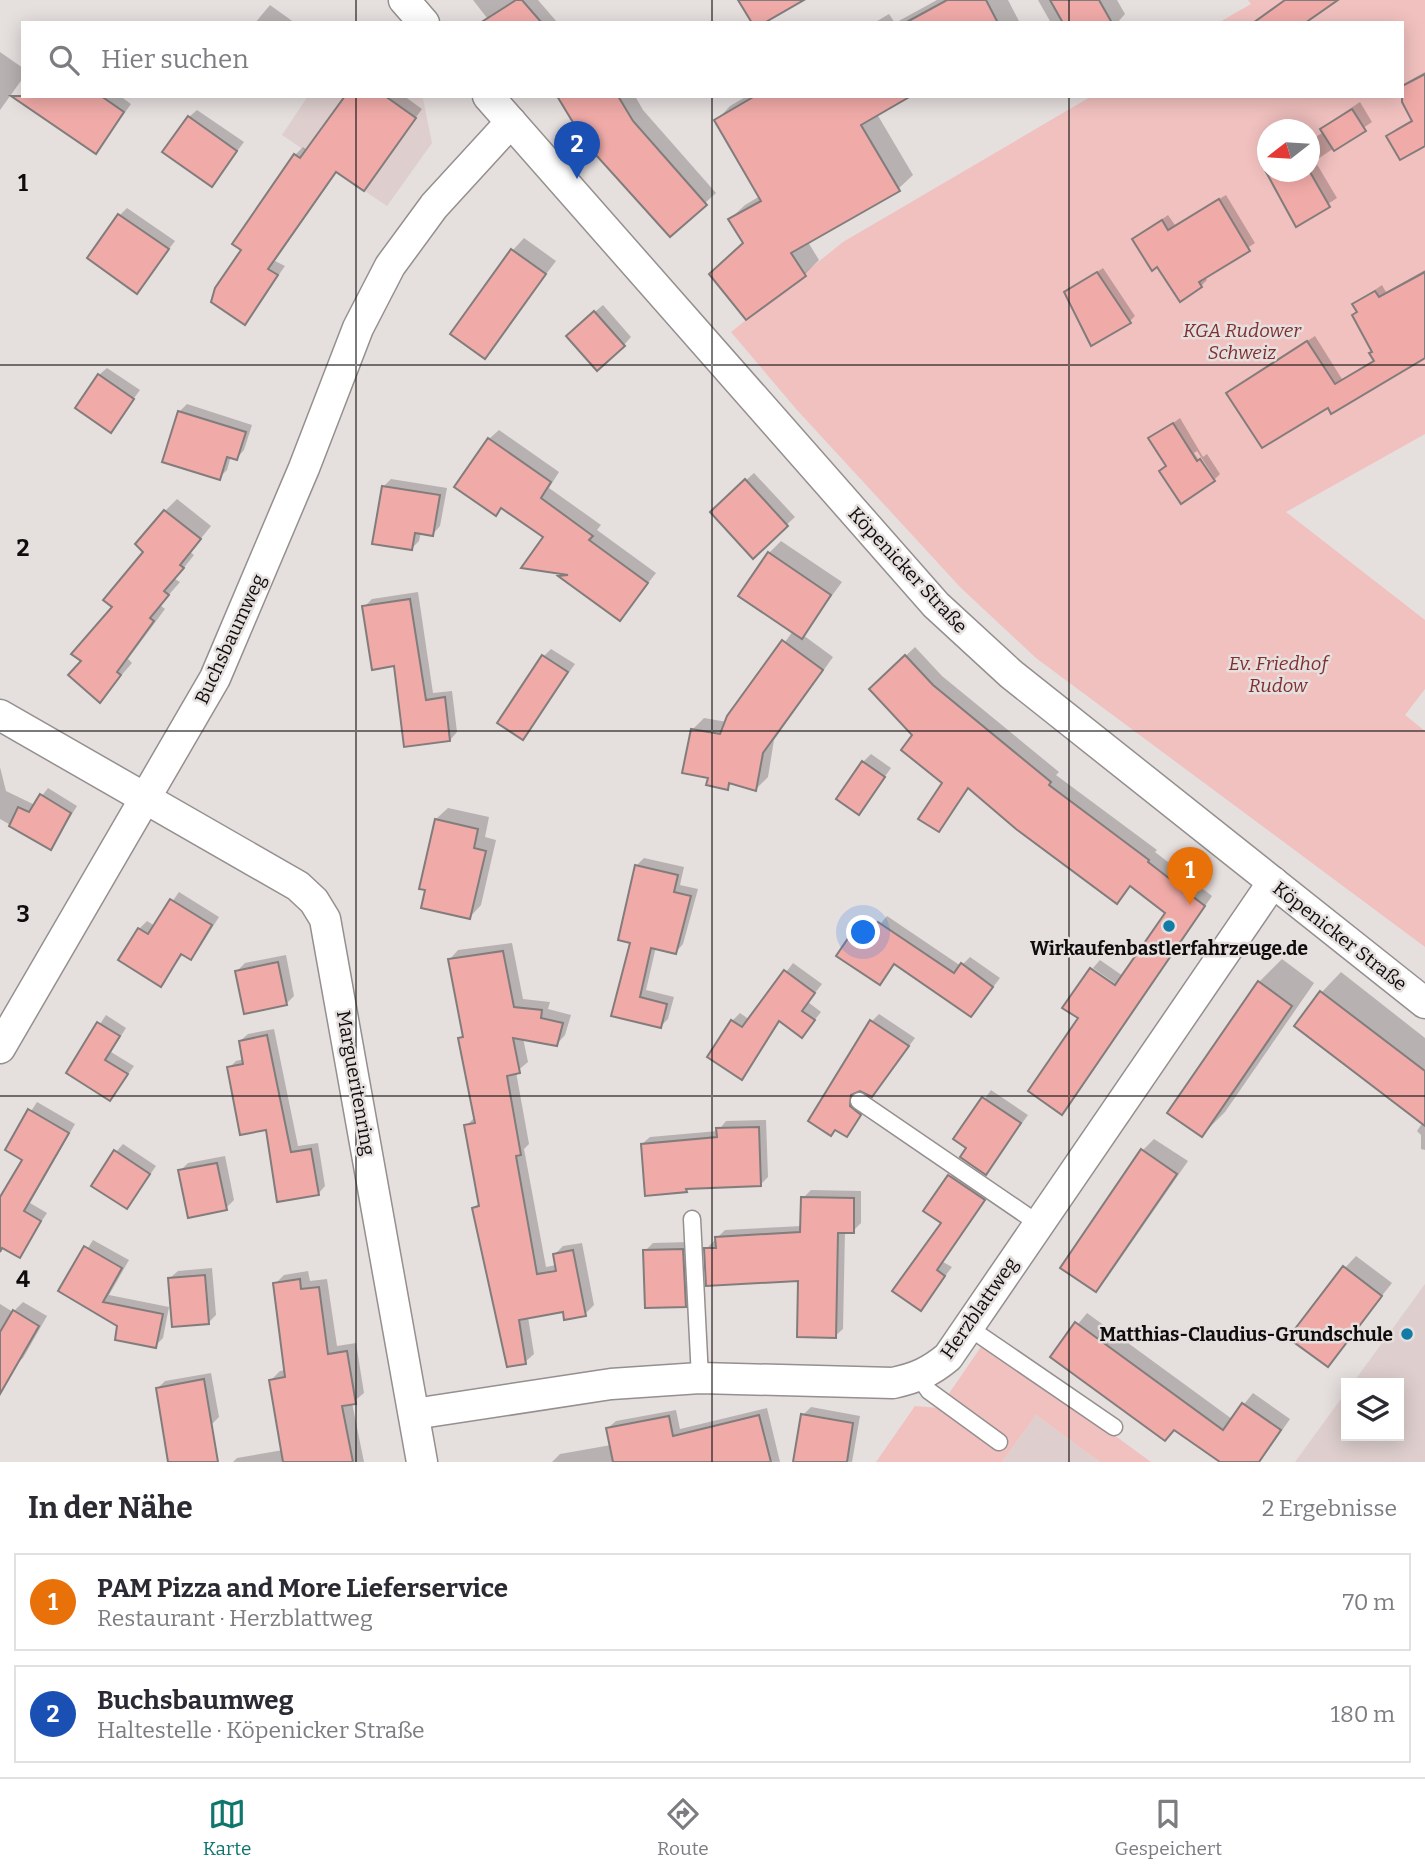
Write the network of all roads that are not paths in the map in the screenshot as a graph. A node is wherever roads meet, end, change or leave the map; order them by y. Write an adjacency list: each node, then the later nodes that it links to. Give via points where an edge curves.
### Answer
1 (404, 0): 2 (street)
2 (422, 21)
3 (490, 98): 4 (street, Köpenicker Straße)
4 (511, 122): 6 (street, Buchsbaumweg, via 434,205 390,267 358,328 215,678); 7 (street, Köpenicker Straße, via 936,605 1011,674)
5 (0, 715): 6 (street, Margueritenring)
6 (148, 797): 9 (street, Buchsbaumweg); 16 (street, Margueritenring, via 298,886 325,919)
7 (1273, 882): 8 (street, Köpenicker Straße); 12 (street, Herzblattweg)
8 (1425, 1003)
9 (0, 1048)
10 (859, 1101): 12 (lane)
11 (692, 1219): 15 (lane)
12 (1039, 1224): 13 (street, Herzblattweg)
13 (968, 1327): 14 (street, Herzblattweg, via 948,1357); 17 (lane)
14 (919, 1377): 15 (street, Herzblattweg, via 893,1383); 18 (lane, via 929,1391)
15 (700, 1378): 16 (street, Herzblattweg, via 536,1394)
16 (414, 1413): 19 (street, Margueritenring)
17 (1114, 1427)
18 (999, 1442)
19 (422, 1462)

